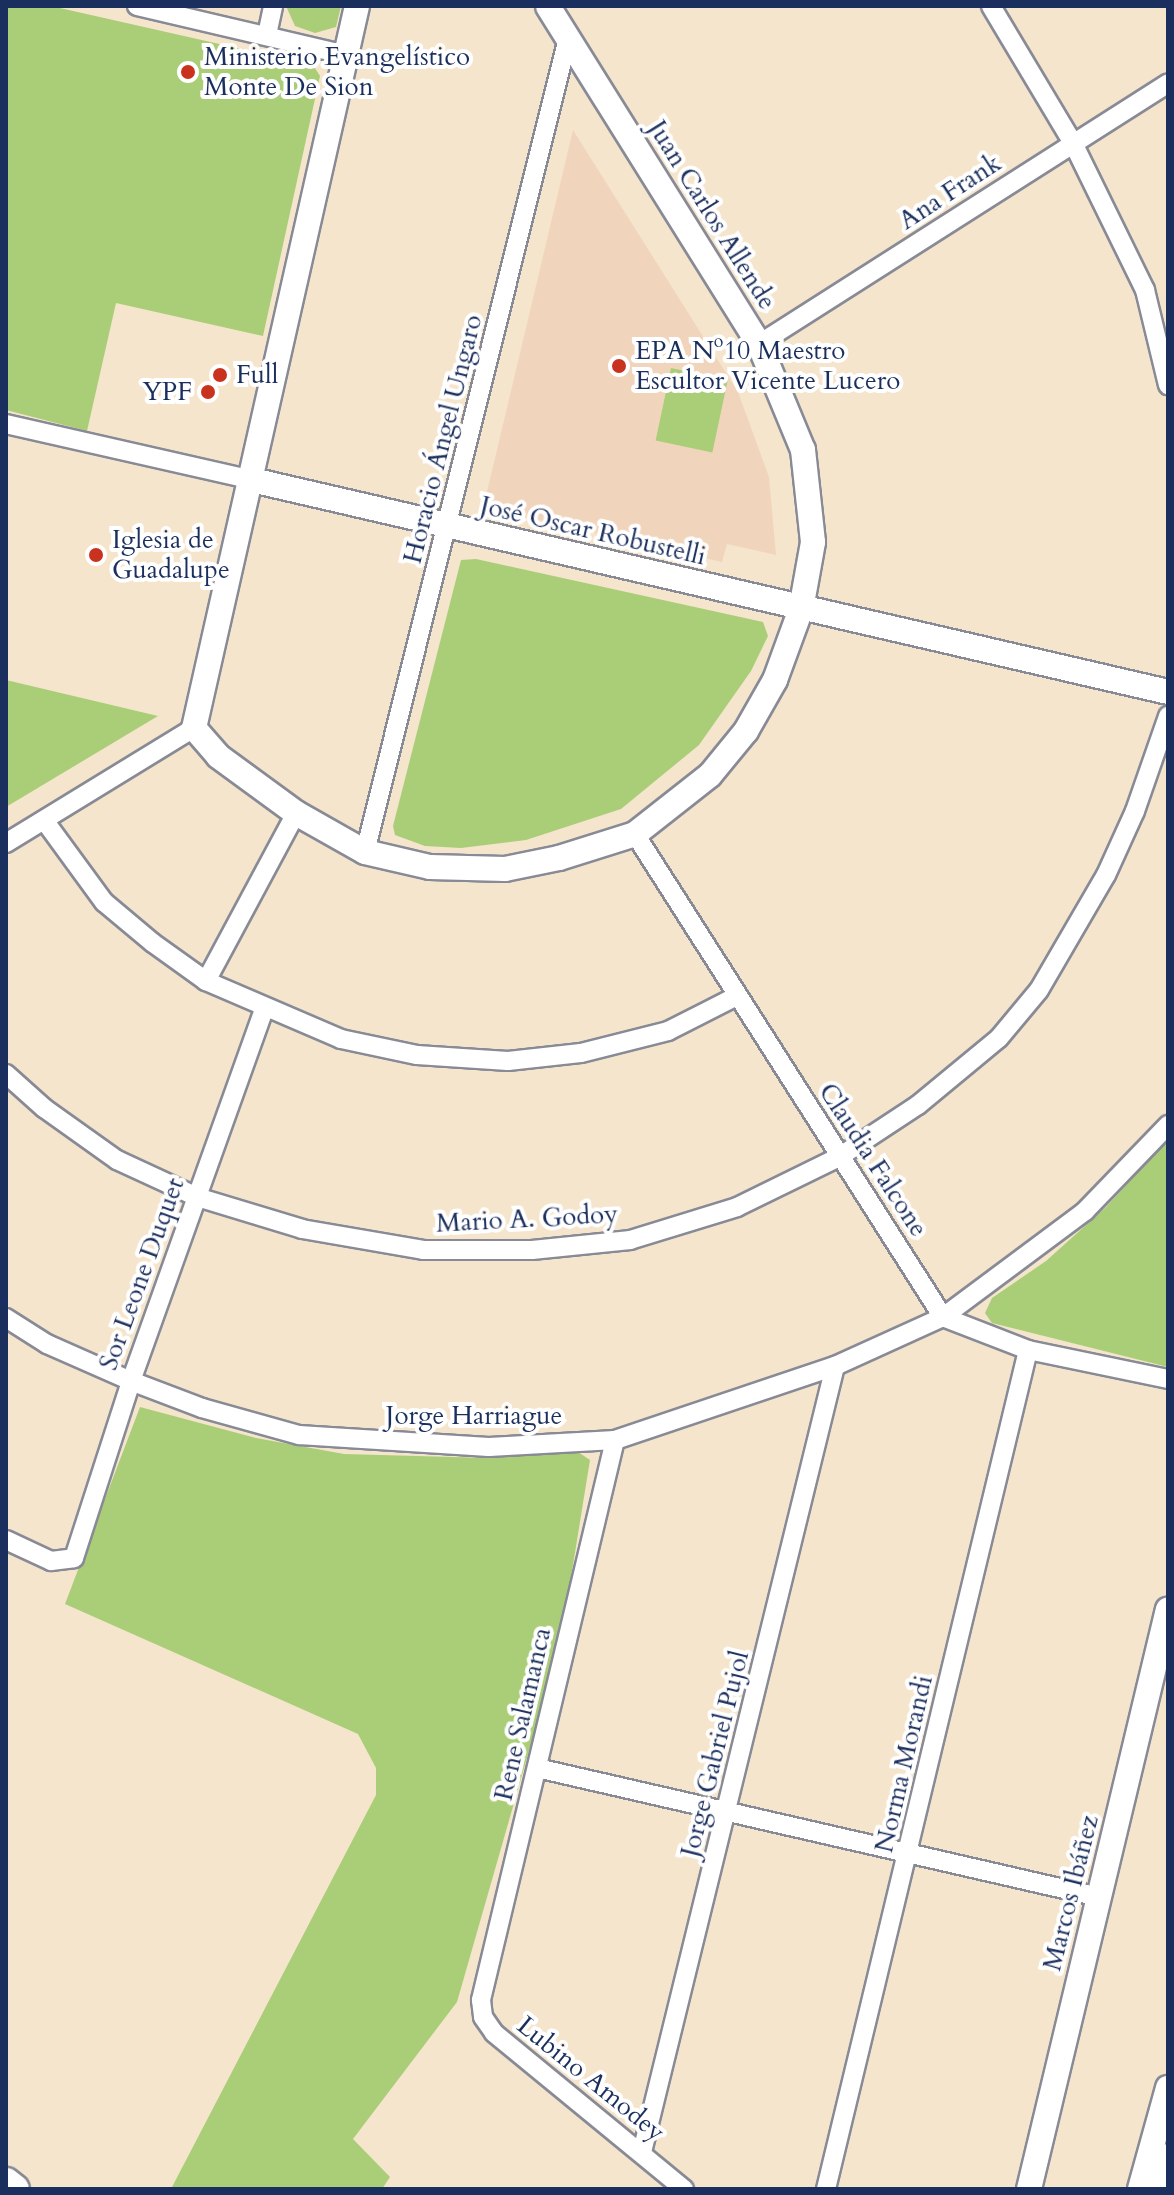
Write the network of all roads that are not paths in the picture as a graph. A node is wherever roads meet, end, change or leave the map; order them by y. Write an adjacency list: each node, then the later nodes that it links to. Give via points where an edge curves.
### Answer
1 (137, 6): 6 (street)
2 (273, 6): 6 (street)
3 (357, 6): 8 (street)
4 (549, 6): 7 (street, Juan Carlos Allende)
5 (991, 6): 10 (street)
6 (267, 35): 8 (street)
7 (568, 38): 11 (street, Juan Carlos Allende); 15 (street, Horacio Ángel Ungaro)
8 (346, 55): 14 (street)
9 (1168, 83): 10 (street, Ana Frank)
10 (1073, 143): 11 (street, Ana Frank); 12 (street, via 1145,290)
11 (759, 344): 16 (street, Juan Carlos Allende, via 794,424 811,492 813,542)
12 (1168, 385)
13 (6, 424): 14 (street, José Oscar Robustelli)
14 (252, 480): 15 (street, José Oscar Robustelli); 19 (street)
15 (449, 526): 16 (street, José Oscar Robustelli); 24 (street, Horacio Ángel Ungaro)
16 (801, 609): 17 (street, José Oscar Robustelli); 22 (street, Juan Carlos Allende, via 775,680 746,731 710,775)
17 (1168, 692)
18 (1168, 716): 30 (street, Mario A. Godoy, via 1106,875 1039,990 999,1038 918,1105)
19 (194, 728): 20 (street, via 218,756); 21 (street)
20 (296, 813): 24 (street); 25 (street)
21 (44, 820): 23 (street); 25 (street, via 104,902)
22 (635, 834): 24 (street, via 505,869 430,867); 26 (street, Claudia Falcone)
23 (6, 843)
24 (365, 852)
25 (206, 981): 27 (street)
26 (735, 997): 27 (street, via 668,1031 623,1044 508,1061 417,1055 356,1043); 30 (street, Claudia Falcone)
27 (264, 1010): 31 (street, Sor Leone Duquet)
28 (6, 1074): 31 (street, Mario A. Godoy, via 117,1160)
29 (1168, 1125): 32 (street, Jorge Harriague, via 1085,1211)
30 (839, 1157): 31 (street, Mario A. Godoy, via 737,1207 630,1240 532,1250 423,1250 368,1242 302,1229); 32 (street, Claudia Falcone)
31 (197, 1197): 37 (street, Sor Leone Duquet)
32 (943, 1317): 34 (street); 35 (street, Jorge Harriague)
33 (6, 1318): 37 (street, Jorge Harriague, via 47,1344)
34 (1028, 1350): 36 (street); 43 (street, Norma Morandi)
35 (835, 1366): 38 (street, Jorge Harriague); 42 (street, Jorge Gabriel Pujol)
36 (1168, 1379)
37 (131, 1381): 38 (street, Jorge Harriague, via 255,1424 343,1441 489,1447); 39 (street, Sor Leone Duquet, via 74,1558 51,1561)
38 (615, 1440): 41 (street, Rene Salamanca)
39 (6, 1540)
40 (1168, 1609): 44 (street, Marcos Ibáñez)
41 (537, 1768): 42 (street); 45 (street, Rene Salamanca)
42 (728, 1812): 43 (street); 47 (street, Jorge Gabriel Pujol)
43 (910, 1853): 44 (street); 52 (street, Norma Morandi)
44 (1099, 1897): 53 (street, Marcos Ibáñez)
45 (481, 2000): 47 (street, Lubino Amodey, via 483,2017 494,2033)
46 (1168, 2088): 54 (street)
47 (642, 2152): 51 (street, Lubino Amodey)
48 (1168, 2156): 55 (street)
49 (6, 2182): 50 (main road)
50 (15, 2189)
51 (684, 2189)
52 (826, 2189)
53 (1029, 2189)
54 (1140, 2189)
55 (1160, 2189)

